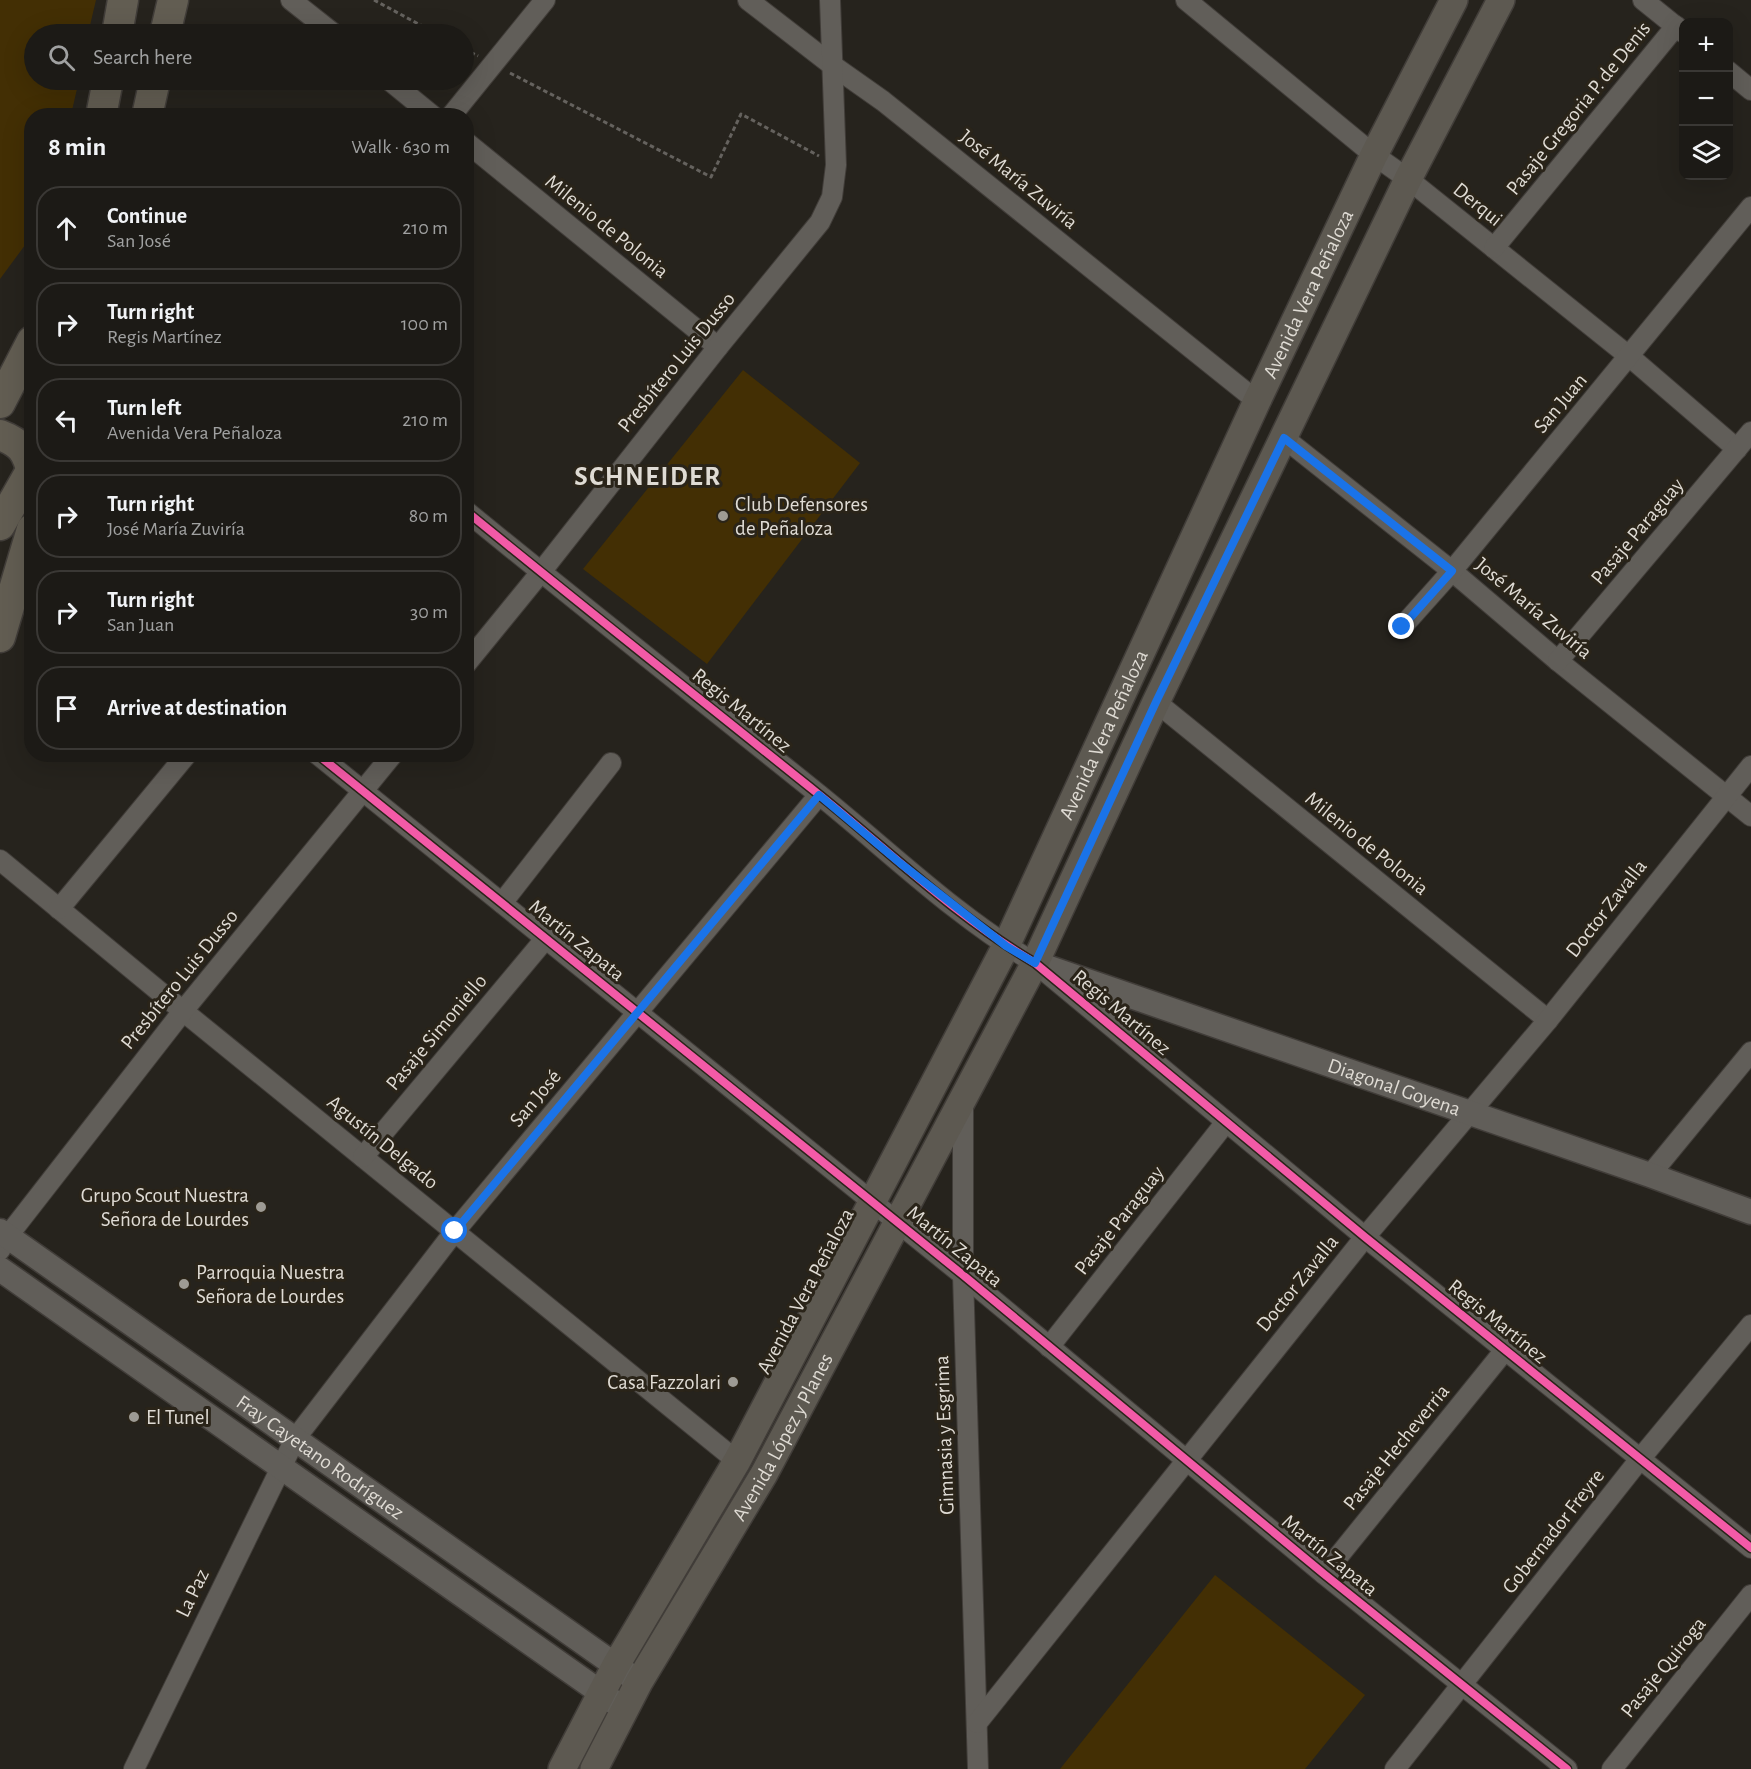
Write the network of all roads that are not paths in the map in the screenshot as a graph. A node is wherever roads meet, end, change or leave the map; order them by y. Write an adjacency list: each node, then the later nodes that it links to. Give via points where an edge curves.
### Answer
1 (123, 0): 11 (main road)
2 (173, 0): 12 (main road)
3 (291, 0): 13 (street)
4 (545, 0): 18 (street)
5 (748, 0): 16 (street, José María Zuviría)
6 (830, 0): 16 (street, Presbítero Luis Dusso)
7 (1186, 0): 29 (street, Derqui)
8 (1454, 0): 29 (main road, Avenida Vera Peñaloza)
9 (1501, 0): 30 (main road, Avenida Vera Peñaloza)
10 (1643, 0): 14 (street)
11 (119, 24)
12 (167, 24)
13 (321, 24)
14 (1679, 28)
15 (1679, 30): 32 (street, Pasaje Gregoria P. de Denis)
16 (832, 65): 34 (street, Presbítero Luis Dusso, via 836,165 832,197 820,222); 38 (street, José María Zuviría, via 883,101)
17 (1729, 72): 23 (street)
18 (474, 88)
19 (106, 90): 24 (main road)
20 (153, 90): 25 (main road)
21 (402, 90): 26 (street)
22 (472, 90): 27 (street)
23 (1751, 90)
24 (103, 108)
25 (149, 108)
26 (424, 108)
27 (457, 108)
28 (474, 149): 34 (street, Milenio de Polonia)
29 (1374, 155): 30 (street, Derqui); 38 (main road, Avenida Vera Peñaloza)
30 (1408, 179): 32 (street, Derqui); 42 (main road, Avenida Vera Peñaloza)
31 (1751, 207): 36 (street, San Juan)
32 (1494, 248): 36 (street, Derqui)
33 (24, 345): 37 (main road)
34 (718, 347): 50 (street, Presbítero Luis Dusso)
35 (24, 356): 39 (main road)
36 (1630, 357): 43 (street, Derqui); 49 (street, San Juan)
37 (0, 381)
38 (1257, 401): 70 (main road, Avenida Vera Peñaloza)
39 (0, 403)
40 (1751, 432): 43 (street, Pasaje Paraguay)
41 (0, 435): 44 (main road)
42 (1284, 438): 49 (street, José María Zuviría); 56 (main road, Avenida Vera Peñaloza)
43 (1737, 449): 55 (street, Pasaje Paraguay)
44 (24, 450)
45 (24, 482): 47 (main road)
46 (474, 518): 50 (street, Regis Martínez)
47 (0, 525)
48 (24, 554): 51 (main road)
49 (1452, 571): 52 (street, San Juan); 55 (street, José María Zuviría)
50 (541, 572): 54 (street, Presbítero Luis Dusso); 63 (street, Regis Martínez)
51 (6, 611): 53 (main road)
52 (1402, 627)
53 (0, 637)
54 (474, 654)
55 (1558, 661): 64 (street, José María Zuviría)
56 (1156, 702): 71 (main road, Avenida Vera Peñaloza); 74 (street, Milenio de Polonia)
57 (180, 762): 68 (street)
58 (327, 762): 62 (street, Martín Zapata)
59 (387, 762): 62 (street, Presbítero Luis Dusso)
60 (611, 764): 67 (street)
61 (1751, 766): 64 (street, Doctor Zavalla)
62 (363, 791): 67 (street, Martín Zapata); 72 (street, Presbítero Luis Dusso)
63 (819, 795): 70 (street, Regis Martínez); 73 (street, San José)
64 (1726, 795): 65 (street, José María Zuviría); 74 (street, Doctor Zavalla)
65 (1751, 816)
66 (0, 860): 68 (street, Agustín Delgado)
67 (502, 903): 69 (street, Martín Zapata)
68 (59, 909): 72 (street, Agustín Delgado)
69 (546, 938): 73 (street, Martín Zapata); 79 (street, Pasaje Simoniello)
70 (1006, 946): 71 (street, Regis Martínez); 81 (main road, Avenida Vera Peñaloza)
71 (1035, 963): 76 (main road, Avenida Vera Peñaloza); 77 (street, Diagonal Goyena); 78 (street, Regis Martínez)
72 (183, 1011): 79 (street, Agustín Delgado); 86 (street, Presbítero Luis Dusso)
73 (638, 1012): 81 (street, Martín Zapata); 84 (street, San José)
74 (1548, 1020): 77 (street, Doctor Zavalla)
75 (1751, 1052): 80 (street)
76 (963, 1100): 83 (main road, Avenida López y Planes); 88 (street, Gimnasia y Esgrima)
77 (1470, 1112): 80 (street, Diagonal Goyena); 85 (street, Doctor Zavalla)
78 (1227, 1122): 85 (street, Regis Martínez); 90 (street, Pasaje Paraguay)
79 (363, 1157): 84 (street, Agustín Delgado)
80 (1650, 1175): 82 (street, Diagonal Goyena)
81 (872, 1202): 83 (street, Martín Zapata); 95 (main road, Avenida Vera Peñaloza)
82 (1751, 1212)
83 (898, 1222): 88 (street, Martín Zapata); 101 (main road, Avenida López y Planes, via 764,1474)
84 (455, 1231): 92 (street, San José); 95 (street, Agustín Delgado)
85 (1365, 1237): 91 (street, Regis Martínez); 94 (street, Doctor Zavalla)
86 (2, 1239): 92 (street, Fray Cayetano Rodríguez)
87 (0, 1269): 96 (street, Fray Cayetano Rodríguez)
88 (963, 1275): 90 (street, Martín Zapata); 105 (street, Gimnasia y Esgrima)
89 (1751, 1325): 93 (street, Gobernador Freyre)
90 (1049, 1347): 94 (street, Martín Zapata)
91 (1505, 1350): 93 (street, Regis Martínez); 98 (street, Pasaje Hecheverria)
92 (295, 1439): 96 (street, La Paz); 100 (street, Fray Cayetano Rodríguez)
93 (1640, 1459): 97 (street, Regis Martínez); 102 (street, Gobernador Freyre)
94 (1186, 1460): 98 (street, Martín Zapata); 105 (street, Doctor Zavalla)
95 (737, 1461): 100 (main road, Avenida López y Planes)
96 (280, 1467): 103 (street, Fray Cayetano Rodríguez); 106 (street, La Paz)
97 (1751, 1548)
98 (1324, 1574): 102 (street, Martín Zapata)
99 (1751, 1595): 112 (street, Pasaje Quiroga)
100 (616, 1665): 101 (street, Fray Cayetano Rodríguez); 103 (main road, Avenida López y Planes)
101 (639, 1682): 104 (main road, Avenida López y Planes)
102 (1463, 1684): 110 (street, Gobernador Freyre); 111 (street, Martín Zapata)
103 (602, 1692): 104 (street, Fray Cayetano Rodríguez); 107 (main road, Avenida López y Planes)
104 (624, 1709): 108 (main road, Avenida López y Planes)
105 (977, 1723): 109 (street, Gimnasia y Esgrima)
106 (134, 1769)
107 (562, 1769)
108 (594, 1769)
109 (978, 1769)
110 (1395, 1769)
111 (1567, 1769)
112 (1612, 1769)

